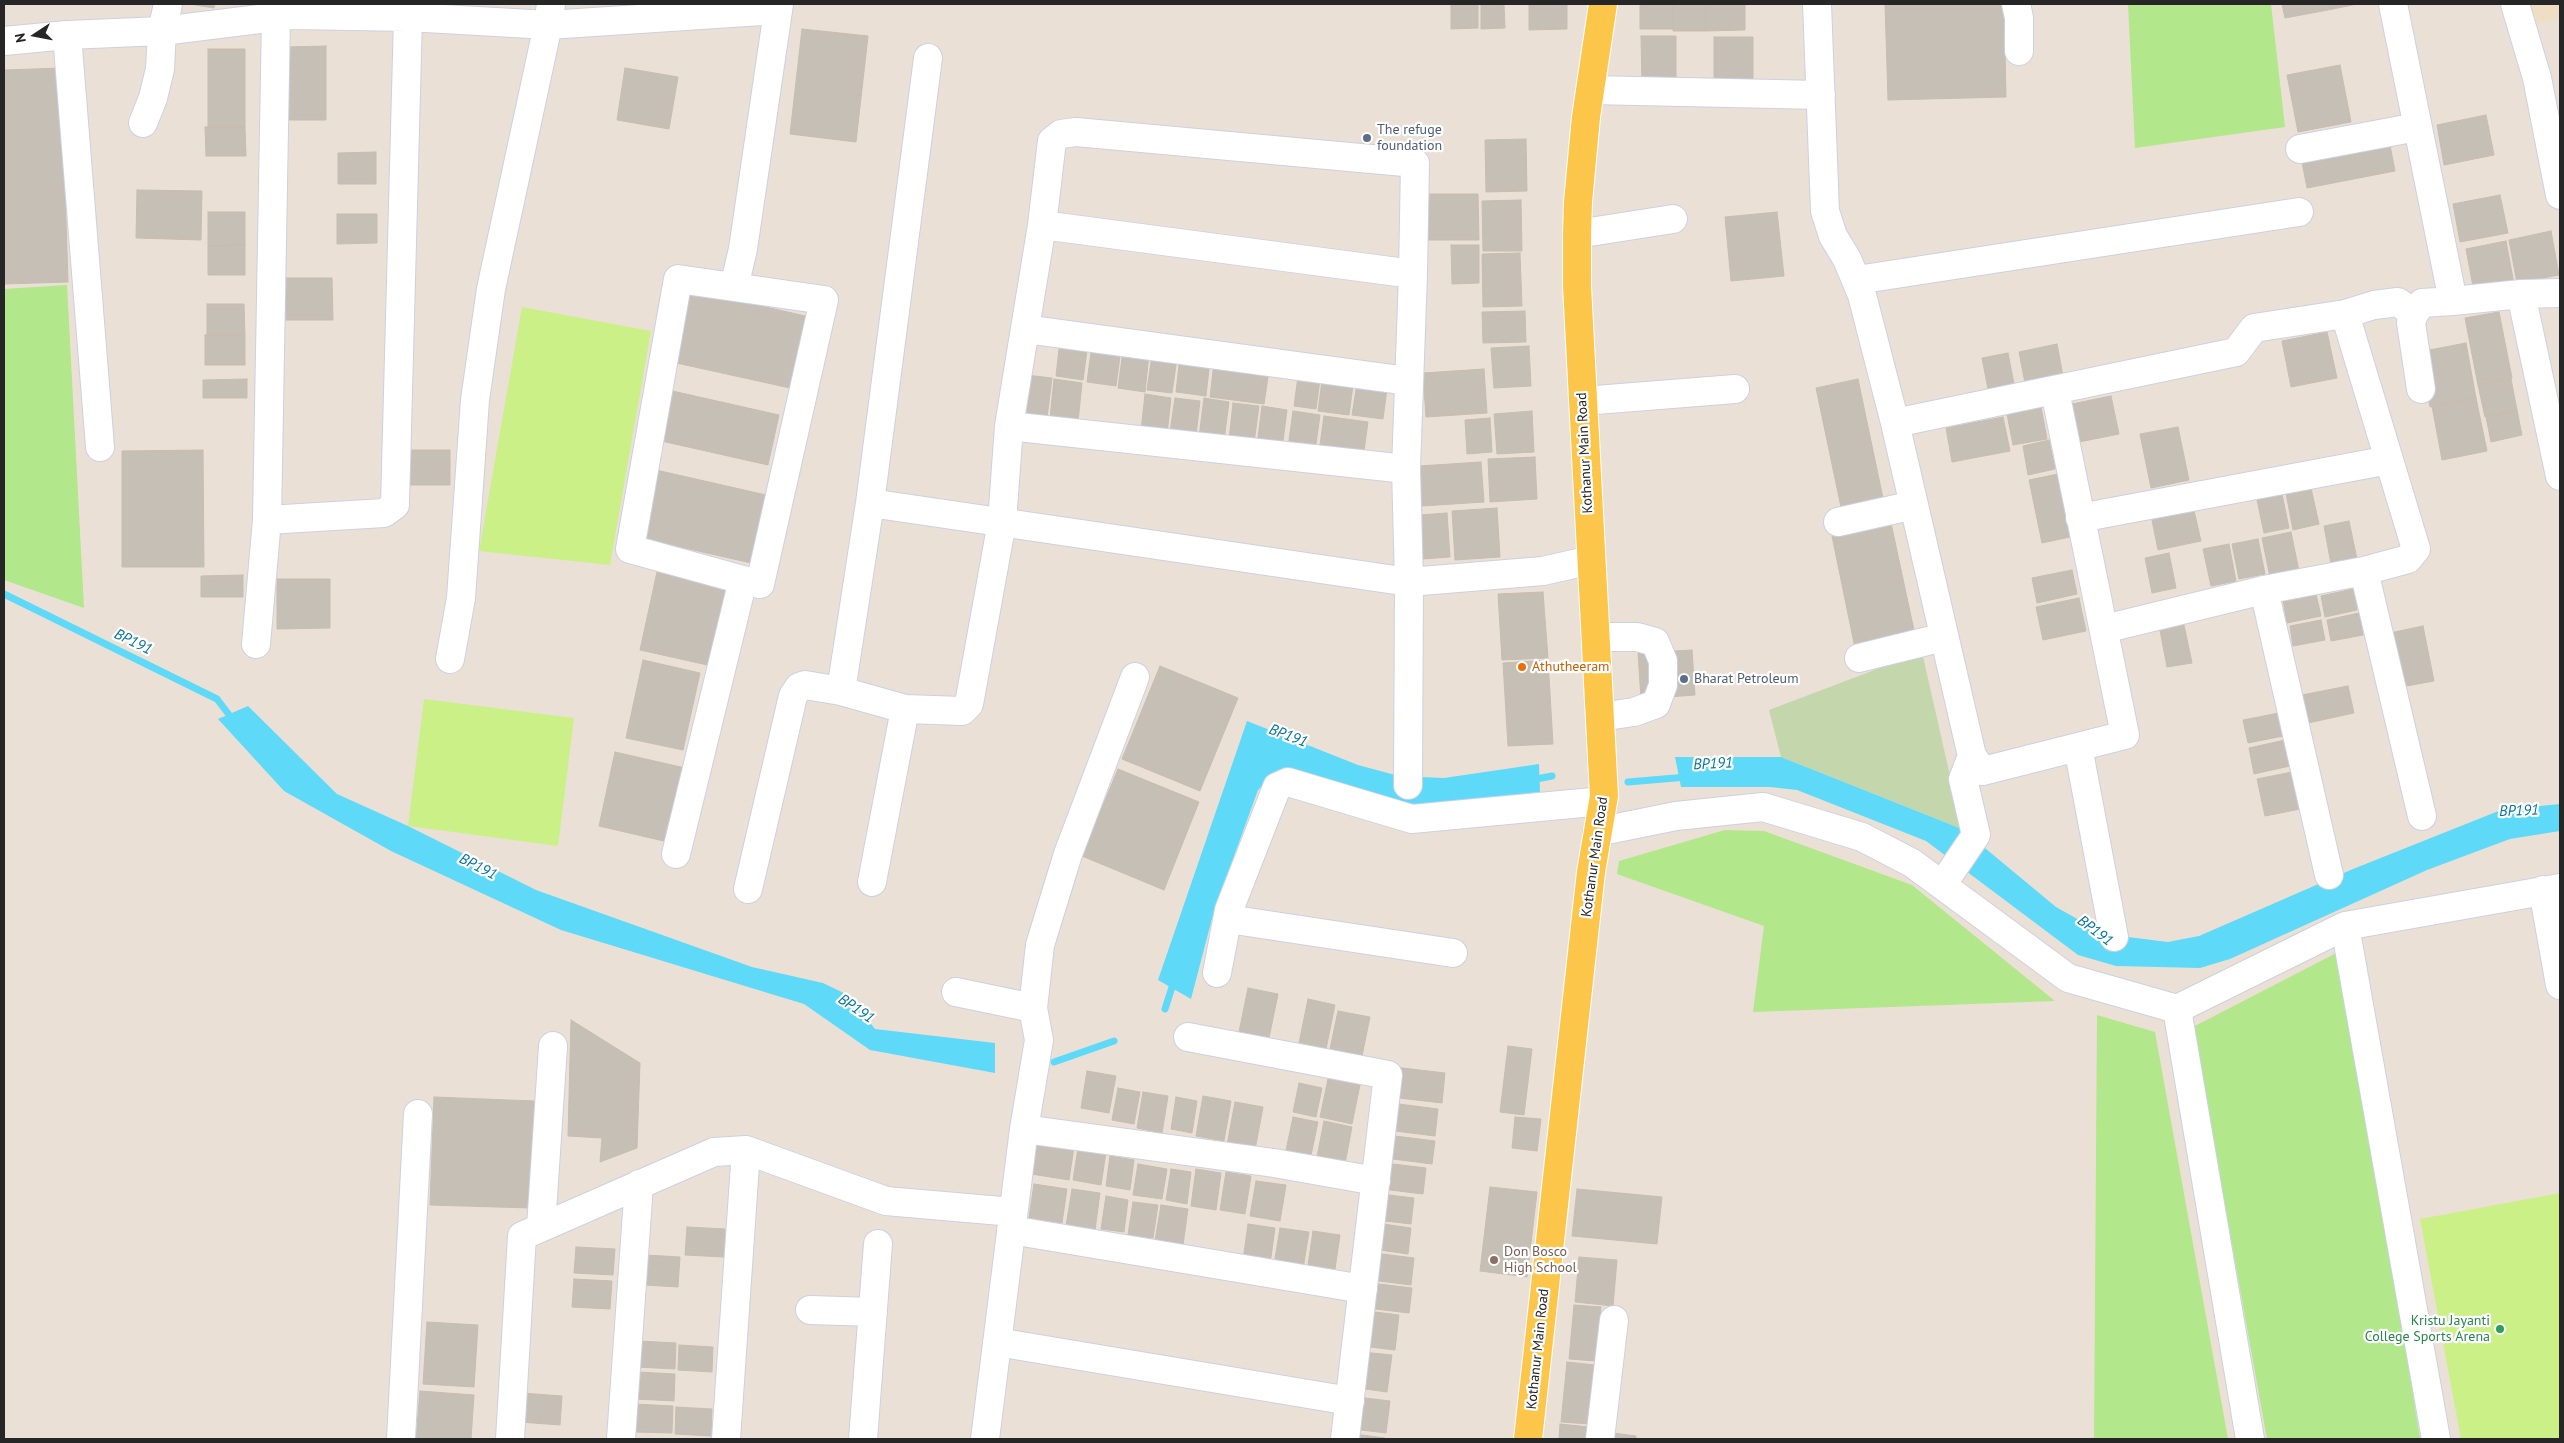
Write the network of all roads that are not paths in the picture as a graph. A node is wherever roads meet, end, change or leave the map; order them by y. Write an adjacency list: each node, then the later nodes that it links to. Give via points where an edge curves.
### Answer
1 (168, 4): 11 (street)
2 (1603, 4): 17 (main road, Kothanur Main Road)
3 (1817, 4): 18 (street)
4 (2016, 4): 14 (street)
5 (2393, 4): 20 (street)
6 (2515, 4): 16 (street)
7 (778, 7): 9 (street); 29 (street, via 743,249)
8 (288, 12): 10 (street); 11 (street); 50 (street)
9 (550, 14): 10 (street); 63 (street, via 491,289 475,400 461,598)
10 (408, 17): 50 (street, via 395,505 384,513)
11 (162, 31): 12 (street); 19 (street, via 160,69)
12 (67, 35): 13 (street); 43 (street)
13 (4, 41)
14 (2019, 51)
15 (928, 58): 47 (street)
16 (2549, 76): 22 (street)
17 (1590, 90): 18 (street); 26 (main road, Kothanur Main Road)
18 (1821, 95): 28 (street, via 1825,211 1833,236)
19 (143, 124)
20 (2417, 127): 21 (street); 32 (street)
21 (2300, 149)
22 (2560, 194)
23 (2299, 212): 28 (street)
24 (1674, 219): 26 (street)
25 (1042, 225): 27 (street); 27 (street, via 1052,141 1061,134 1076,132 1415,163); 35 (street)
26 (1577, 234): 40 (main road, Kothanur Main Road)
27 (1413, 274): 36 (street)
28 (1858, 280): 41 (street)
29 (734, 287): 55 (street, via 824,300 760,584); 55 (street, via 678,279 630,548)
30 (2560, 293): 31 (street)
31 (2521, 294): 32 (street); 46 (street)
32 (2453, 301): 34 (street, via 2422,303)
33 (2345, 314): 34 (street, via 2398,302); 39 (street, via 2254,328 2236,352); 44 (street)
34 (2414, 314): 38 (street, via 2411,323)
35 (1025, 329): 36 (street); 42 (street)
36 (1408, 381): 45 (street)
37 (1735, 389): 40 (street)
38 (2421, 389)
39 (2055, 391): 41 (street); 49 (street)
40 (1583, 400): 53 (main road, Kothanur Main Road)
41 (1895, 423): 48 (street)
42 (1009, 426): 45 (street); 51 (street)
43 (100, 447)
44 (2389, 460): 49 (street); 54 (street, via 2416,549 2408,559)
45 (1406, 469): 56 (street)
46 (2560, 476)
47 (870, 503): 51 (street); 65 (street)
48 (1914, 505): 52 (street); 60 (street)
49 (2080, 518): 58 (street)
50 (267, 520): 61 (street)
51 (1002, 522): 56 (street); 66 (street, via 969,704 962,711)
52 (1838, 522)
53 (1590, 560): 56 (street, via 1543,571); 59 (main road, Kothanur Main Road)
54 (2364, 571): 57 (street); 72 (street)
55 (743, 580): 74 (street)
56 (1409, 582): 70 (street)
57 (2264, 590): 58 (street); 75 (street)
58 (2104, 629): 68 (street, via 2125,735)
59 (1595, 637): 67 (main road, Kothanur Main Road); 67 (street, via 1637,637 1655,642 1663,661 1663,685 1656,704 1634,712)
60 (1944, 637): 62 (street); 69 (street)
61 (256, 644)
62 (1859, 658)
63 (450, 659)
64 (1135, 677): 87 (street, via 1068,854 1040,945)
65 (841, 691): 66 (street); 78 (street, via 805,685 798,687)
66 (905, 709): 77 (street)
67 (1600, 717): 71 (main road, Kothanur Main Road)
68 (2078, 747): 69 (street, via 1983,771); 82 (street)
69 (1972, 756): 76 (street, via 1963,779 1976,835)
70 (1408, 785)
71 (1603, 801): 73 (main road, Kothanur Main Road); 80 (street, via 1412,819 1288,782 1277,787)
72 (2422, 816)
73 (1597, 832): 76 (street, via 1676,816 1762,807 1862,837); 112 (main road, Kothanur Main Road)
74 (676, 854)
75 (2329, 875)
76 (1944, 881): 88 (street, via 2068,978)
77 (872, 882)
78 (748, 889)
79 (2551, 889): 81 (street); 85 (street)
80 (1228, 920): 83 (street); 84 (street)
81 (2345, 926): 88 (street); 115 (street)
82 (2114, 937)
83 (1453, 953)
84 (1218, 973)
85 (2560, 985)
86 (956, 992): 87 (street)
87 (1033, 1008): 92 (street, via 1039,1040)
88 (2177, 1009): 114 (street)
89 (1188, 1037): 94 (street, via 1388,1075)
90 (553, 1046): 97 (street)
91 (418, 1114): 105 (street)
92 (1024, 1128): 94 (street, via 1274,1163); 96 (street)
93 (746, 1150): 95 (street, via 714,1152); 96 (street, via 886,1200); 108 (street)
94 (1376, 1181): 99 (street)
95 (639, 1184): 97 (street); 107 (street)
96 (1012, 1221): 99 (street); 103 (street)
97 (541, 1227): 106 (street, via 522,1236)
98 (878, 1244): 101 (street)
99 (1363, 1289): 104 (street)
100 (810, 1310): 101 (street)
101 (873, 1312): 109 (street)
102 (1614, 1320): 113 (street)
103 (997, 1342): 104 (street); 110 (street)
104 (1350, 1401): 111 (street)
105 (401, 1439)
106 (510, 1439)
107 (621, 1439)
108 (726, 1439)
109 (864, 1439)
110 (985, 1439)
111 (1345, 1439)
112 (1528, 1439)
113 (1600, 1439)
114 (2250, 1439)
115 (2436, 1439)

